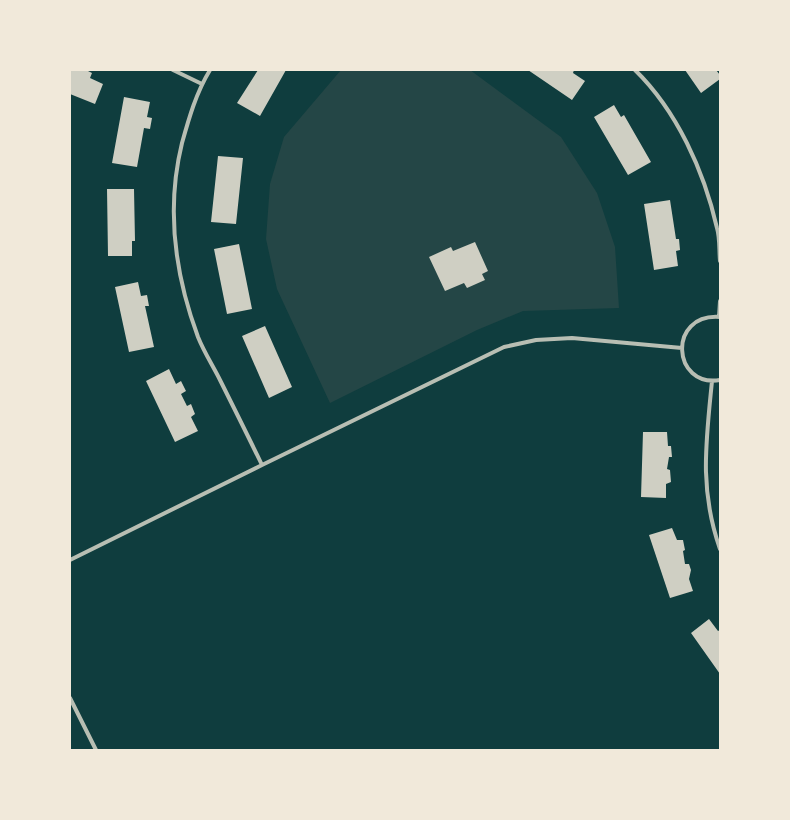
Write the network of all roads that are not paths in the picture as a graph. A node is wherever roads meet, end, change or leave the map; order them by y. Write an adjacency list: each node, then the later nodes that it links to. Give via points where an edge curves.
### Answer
1 (173, 70): 4 (street)
2 (210, 70): 4 (street)
3 (634, 70): 5 (street, via 668,110 694,157)
4 (202, 84): 12 (street, via 189,117 177,165 173,210 176,255 185,298 199,338)
5 (719, 229): 6 (street)
6 (720, 261)
7 (720, 301): 8 (street)
8 (720, 317): 9 (street, via 703,318 689,327 683,337)
9 (682, 348): 11 (street, via 683,359 688,369 697,377); 12 (street, via 572,338 536,340 504,347)
10 (720, 380): 11 (street)
11 (712, 381): 13 (street, via 704,466 705,490)
12 (262, 464): 14 (street)
13 (720, 549)
14 (70, 560)
15 (70, 698): 16 (street)
16 (96, 750)

